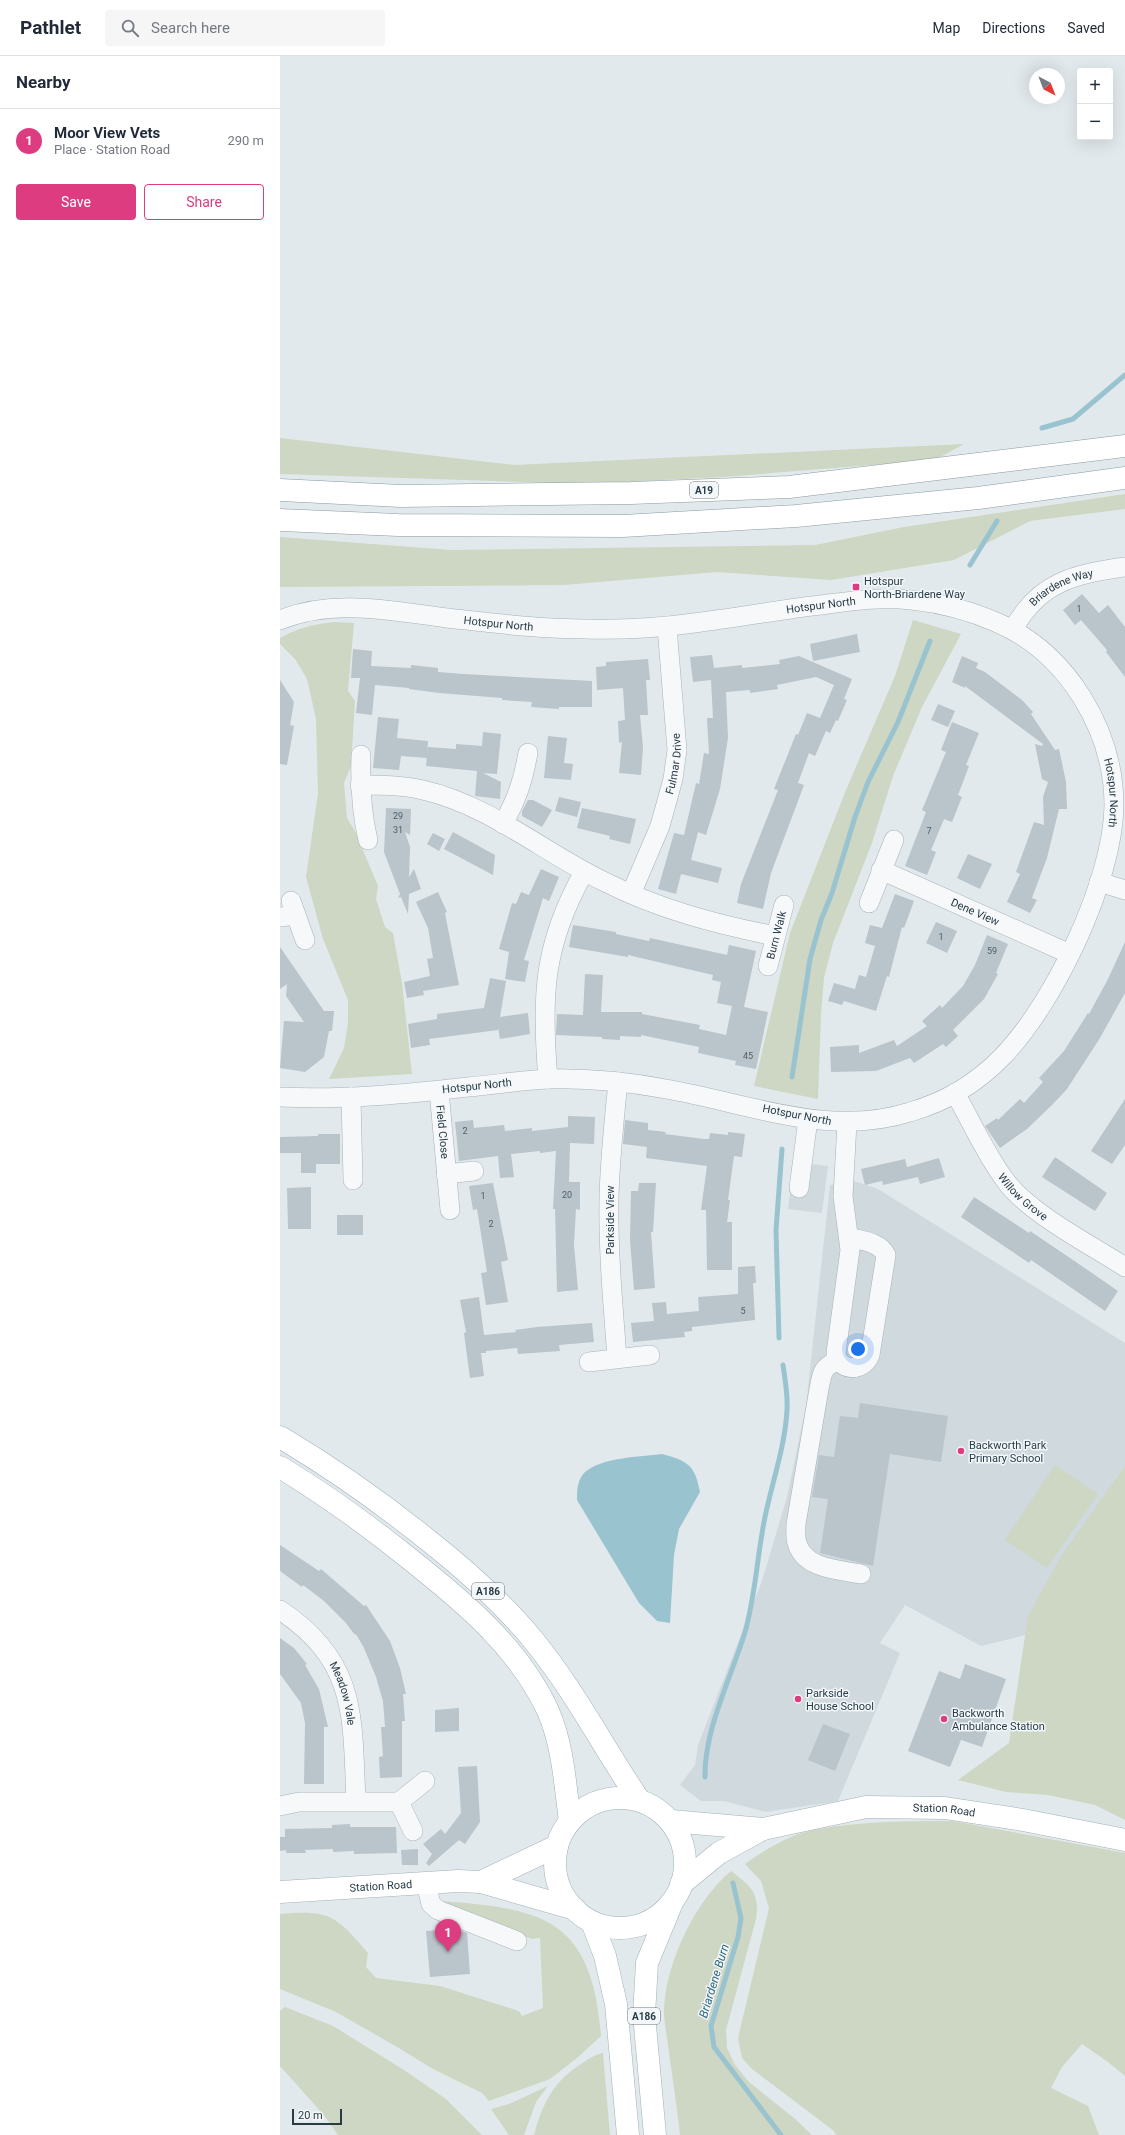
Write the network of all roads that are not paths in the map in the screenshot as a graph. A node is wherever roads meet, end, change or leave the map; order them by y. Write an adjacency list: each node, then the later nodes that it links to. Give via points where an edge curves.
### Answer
1 (1125, 446): 3 (main road, A19, via 789,487 631,493 402,496)
2 (1125, 478): 4 (main road, via 978,498 812,514 623,526 398,525)
3 (280, 490)
4 (280, 520)
5 (1125, 567): 8 (street, Briardene Way, via 1086,573 1054,586 1029,605)
6 (280, 620): 7 (street, Hotspur North, via 318,609 350,607 544,628)
7 (667, 627): 8 (street, Hotspur North, via 843,602 909,599 953,607); 19 (street, Fulmar Drive, via 676,743 673,779 660,826)
8 (1013, 630): 17 (street, Hotspur North, via 1044,652 1068,677 1084,701 1104,744 1112,780 1113,821)
9 (528, 753): 12 (street, via 524,779 517,800)
10 (362, 754): 11 (street)
11 (360, 785): 12 (street, via 401,786 434,793 464,804); 13 (street, via 363,821)
12 (503, 824): 16 (street)
13 (368, 840)
14 (894, 840): 15 (street)
15 (881, 870): 20 (street); 25 (street, Dene View)
16 (584, 872): 19 (street); 27 (street, via 561,915 548,965 545,1026)
17 (1099, 882): 18 (street); 25 (street, Hotspur North)
18 (1125, 890)
19 (631, 894): 23 (street, via 674,912)
20 (869, 903)
21 (784, 905): 23 (street, Burn Walk)
22 (289, 911): 24 (street)
23 (775, 936): 26 (street, Burn Walk)
24 (305, 940)
25 (1070, 954): 30 (street, Hotspur North, via 1049,994 1019,1038 996,1063)
26 (768, 966)
27 (548, 1079): 28 (street, Hotspur North); 29 (street, Hotspur North)
28 (618, 1082): 33 (street, Hotspur North, via 668,1089); 43 (street, Parkside View, via 609,1198)
29 (439, 1090): 32 (street, Hotspur North); 36 (street, Field Close)
30 (955, 1093): 34 (street, Hotspur North, via 911,1112 879,1120); 41 (street, Willow Grove, via 1005,1180 1018,1196)
31 (280, 1096): 32 (street, Hotspur North)
32 (351, 1097): 37 (street)
33 (808, 1119): 34 (street, Hotspur North); 38 (street)
34 (846, 1123): 40 (street, via 843,1196)
35 (474, 1171): 36 (street, Field Close)
36 (446, 1174): 39 (street, Field Close)
37 (352, 1180)
38 (799, 1188)
39 (450, 1210)
40 (850, 1237): 44 (street); 44 (street, via 879,1246 886,1255 867,1362 858,1367 841,1365)
41 (1125, 1267)
42 (650, 1355): 43 (street)
43 (617, 1358): 45 (street)
44 (837, 1361): 48 (street, via 827,1365 819,1389 796,1524 796,1543 804,1556 818,1565)
45 (589, 1362)
46 (280, 1437): 51 (main road, A186, via 386,1507 489,1591 549,1661)
47 (280, 1467): 55 (main road, A186, via 353,1515 439,1582 485,1624 513,1655 548,1712 562,1758)
48 (861, 1574)
49 (280, 1610): 52 (street, Meadow Vale, via 299,1623 325,1649 342,1678 352,1720)
50 (425, 1781): 53 (street)
51 (639, 1800): 55 (main road, A186, via 608,1798 589,1805); 56 (main road, A186, via 661,1812)
52 (356, 1801): 53 (street); 54 (street, via 299,1802)
53 (399, 1802): 58 (street)
54 (280, 1806)
55 (570, 1821): 60 (main road, A186)
56 (671, 1821): 57 (main road); 64 (main road, A186, via 681,1839 685,1858)
57 (763, 1829): 59 (main road, Station Road, via 866,1808 945,1808); 64 (main road, via 719,1853)
58 (413, 1831)
59 (1125, 1840)
60 (557, 1846): 61 (main road, Station Road); 65 (main road, A186, via 555,1868 558,1885)
61 (481, 1882): 62 (main road, Station Road); 65 (main road, Station Road)
62 (426, 1883): 63 (main road, Station Road); 67 (street, via 431,1904 438,1910)
63 (280, 1892)
64 (677, 1893): 66 (main road, A186, via 658,1916 646,1923 617,1927); 69 (main road, A186, via 647,1963 644,2015)
65 (575, 1909): 66 (main road, A186)
66 (592, 1922): 68 (main road, A186, via 605,1956 616,2004)
67 (517, 1941)
68 (628, 2135)
69 (655, 2135)

